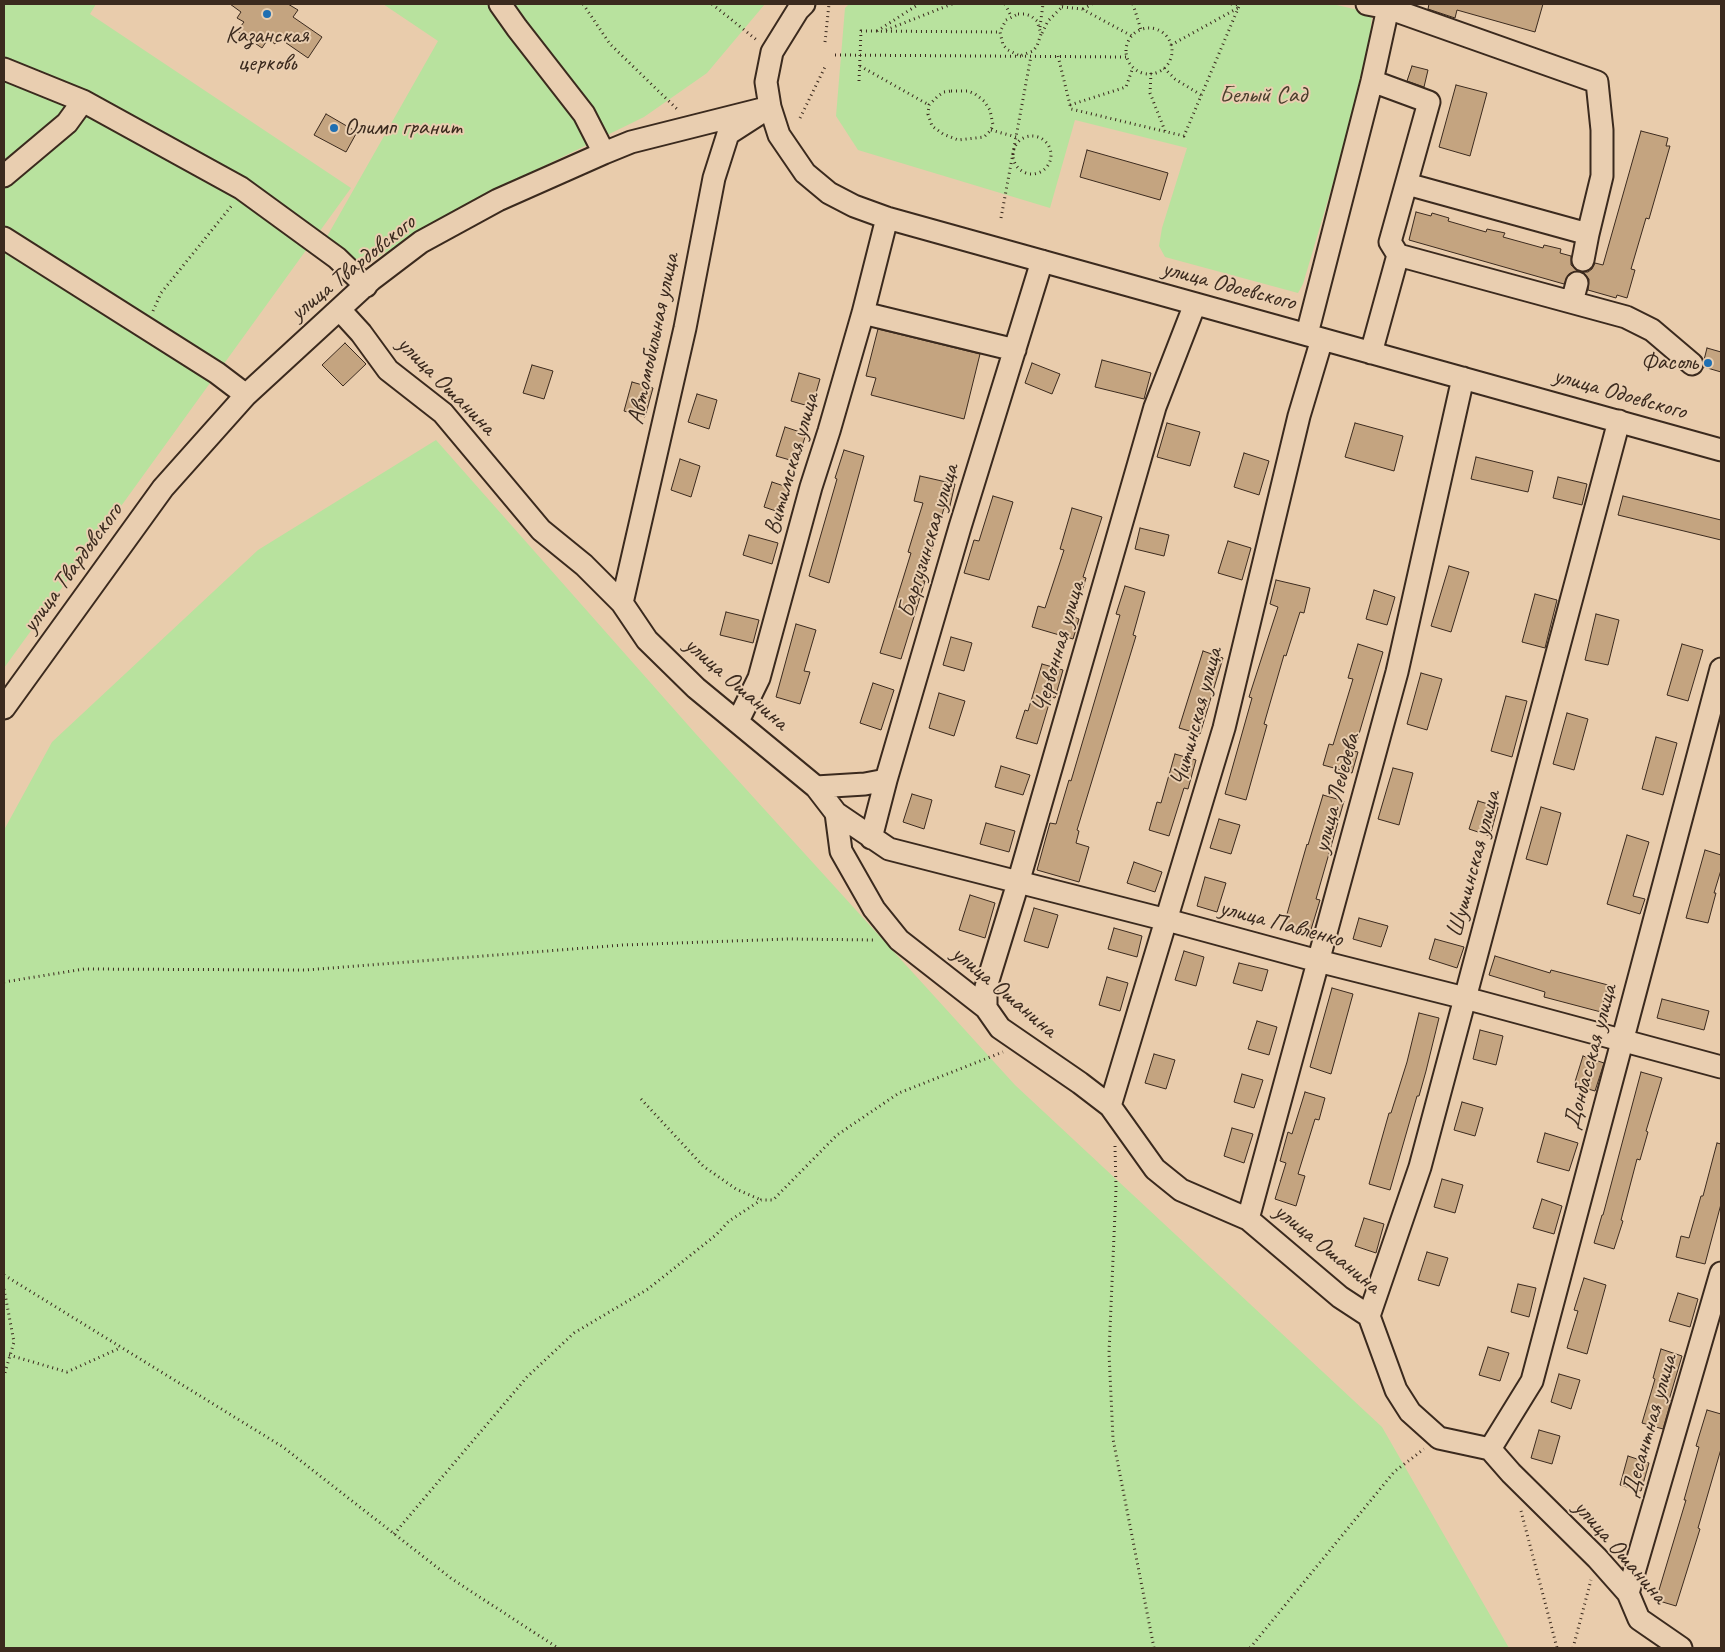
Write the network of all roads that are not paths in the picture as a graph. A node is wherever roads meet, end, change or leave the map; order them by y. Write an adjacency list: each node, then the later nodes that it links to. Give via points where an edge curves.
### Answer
1 (500, 4): 9 (street, via 584,114)
2 (804, 4): 8 (street, via 772,52 766,82)
3 (1367, 4): 4 (street)
4 (1389, 6): 6 (street, Читинская улица); 13 (street, via 1597,82 1602,176)
5 (4, 69): 7 (street)
6 (1372, 81): 11 (street, via 1429,102); 22 (street, Читинская улица)
7 (83, 100): 10 (street, via 67,123); 18 (street, via 241,188 338,258)
8 (770, 107): 9 (street, улица Твардовского, via 631,142); 12 (street, улица Одоевского, via 779,135 805,173 829,193); 30 (street, Автомобильная улица, via 728,134 714,178 685,328)
9 (604, 153): 18 (street, улица Твардовского, via 498,200 421,242)
10 (4, 176)
11 (1407, 184): 13 (street); 15 (street, via 1390,242)
12 (887, 218): 17 (street, улица Одоевского); 21 (street, Витимская улица)
13 (1588, 234): 16 (street)
14 (4, 238): 27 (street, via 217,373)
15 (1398, 255): 24 (street); 25 (street, via 1574,292 1652,330)
16 (1583, 260)
17 (1042, 261): 19 (street, улица Одоевского); 23 (street, Баргузинская улица)
18 (366, 286): 20 (street, улица Твардовского)
19 (1195, 304): 22 (street, улица Одоевского); 38 (street, Червонная улица, via 1155,406)
20 (340, 310): 27 (street, улица Твардовского); 30 (street, улица Ошанина, via 388,370 443,413 541,530 584,565)
21 (863, 313): 23 (street); 33 (street, Витимская улица, via 759,678)
22 (1314, 336): 24 (street, улица Одоевского); 39 (street, Читинская улица, via 1299,416 1224,728)
23 (1016, 350): 34 (street, Баргузинская улица)
24 (1371, 352): 26 (street, улица Одоевского)
25 (1692, 364)
26 (1463, 378): 28 (street, улица Одоевского); 40 (street, улица Лебедева, via 1397,672)
27 (246, 395): 32 (street, улица Твардовского, via 163,488)
28 (1619, 421): 29 (street, улица Одоевского); 41 (street, Шушинская улица)
29 (1721, 450)
30 (622, 603): 33 (street, улица Ошанина, via 647,640 696,688)
31 (1721, 669): 43 (street, Донбасская улица)
32 (4, 708)
33 (738, 721): 35 (street, улица Ошанина)
34 (886, 780): 35 (street); 37 (street, Баргузинская улица)
35 (816, 787): 36 (street, улица Ошанина)
36 (836, 813): 37 (street, улица Павленко); 42 (street, улица Ошанина, via 841,851 874,908 899,940)
37 (871, 838): 38 (street, улица Павленко, via 889,849)
38 (1018, 883): 39 (street, улица Павленко); 42 (street, Червонная улица, via 986,987)
39 (1167, 920): 40 (street, улица Павленко); 45 (street, Читинская улица)
40 (1318, 962): 41 (street, улица Павленко); 46 (street, улица Лебедева)
41 (1465, 998): 43 (street, улица Павленко); 48 (street, Шушинская улица, via 1420,1166)
42 (986, 1008): 45 (street, улица Ошанина, via 1000,1028)
43 (1622, 1041): 44 (street, улица Павленко); 49 (street, Донбасская улица, via 1532,1381)
44 (1721, 1067)
45 (1110, 1106): 46 (street, улица Ошанина, via 1155,1169 1181,1190)
46 (1248, 1219): 48 (street, улица Ошанина, via 1340,1297)
47 (1721, 1273): 50 (street, Десантная улица)
48 (1369, 1316): 49 (street, улица Ошанина, via 1396,1390 1410,1412 1439,1438)
49 (1490, 1449): 50 (street, улица Ошанина)
50 (1628, 1594): 51 (street, улица Ошанина, via 1639,1619)
51 (1681, 1648)

